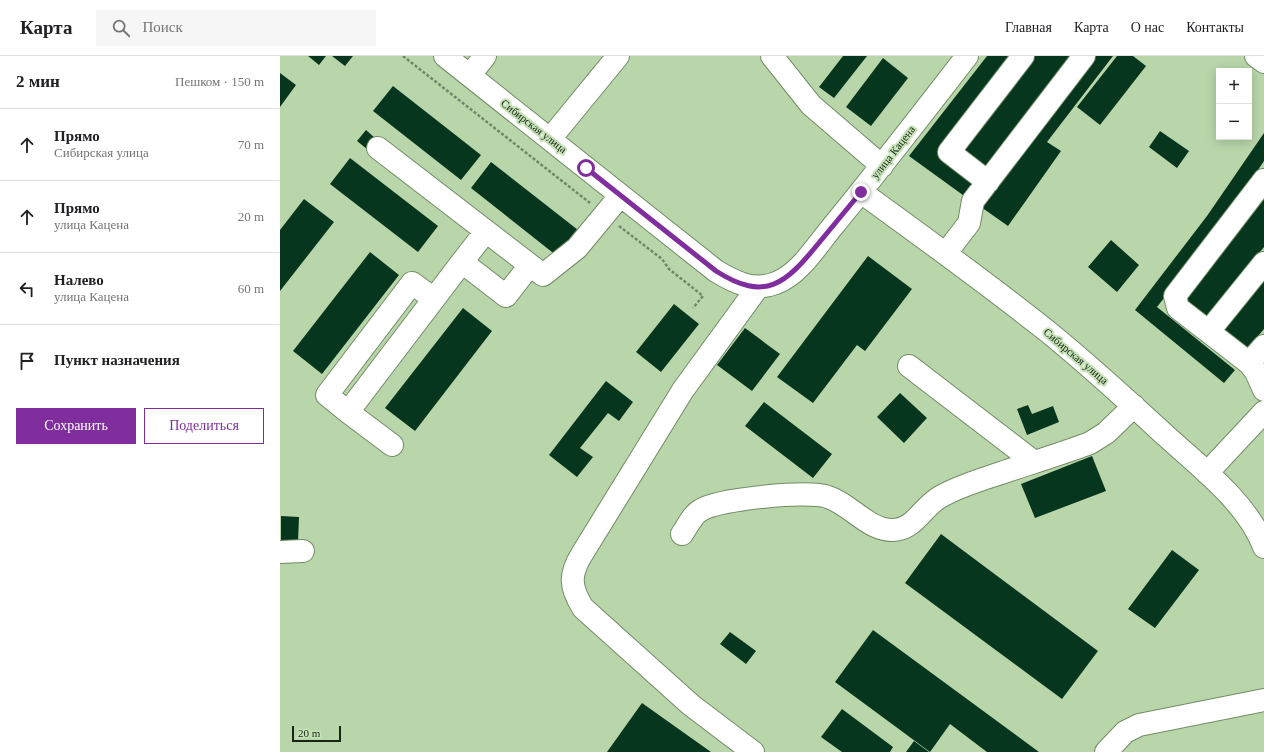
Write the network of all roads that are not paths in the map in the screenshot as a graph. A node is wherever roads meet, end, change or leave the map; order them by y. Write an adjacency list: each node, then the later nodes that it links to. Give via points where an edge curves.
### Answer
1 (445, 56): 10 (street, Сибирская улица)
2 (485, 56): 10 (street)
3 (618, 56): 11 (street)
4 (772, 56): 13 (street, via 811,105)
5 (967, 56): 13 (street, улица Кацена)
6 (1023, 56): 15 (street, via 949,152)
7 (1084, 56): 15 (street)
8 (1256, 56): 9 (street)
9 (1264, 62)
10 (470, 75): 11 (street, Сибирская улица)
11 (550, 139): 17 (street, Сибирская улица)
12 (378, 148): 18 (street)
13 (882, 166): 16 (street, улица Кацена)
14 (1264, 180): 25 (street, via 1175,296 1178,308)
15 (988, 182): 19 (street, via 973,201 969,223)
16 (861, 192): 19 (street, Сибирская улица); 24 (street, улица Кацена, via 799,267 776,283)
17 (620, 196): 22 (street, via 577,248 543,275); 23 (street, Сибирская улица)
18 (486, 231): 20 (street); 22 (street)
19 (946, 253): 29 (street, Сибирская улица, via 1048,332)
20 (462, 262): 22 (street, via 506,296); 31 (street, via 348,412)
21 (1264, 263): 25 (street)
22 (530, 265)
23 (716, 271): 24 (street, улица Кацена, via 746,286)
24 (758, 287): 39 (street, via 670,411 582,554 573,574 573,588 582,608 691,705)
25 (1209, 331): 26 (street)
26 (1260, 352): 28 (street, via 1256,372)
27 (909, 366): 32 (street)
28 (1264, 390)
29 (1134, 406): 32 (street, via 1106,433 1090,443); 33 (street, Сибирская улица)
30 (1264, 412): 33 (street)
31 (392, 445)
32 (1034, 462): 34 (street, via 964,485 938,498 914,522 903,529 890,530 875,526 843,504 811,494 729,501 712,505 699,511)
33 (1207, 473): 35 (street, Сибирская улица, via 1236,502)
34 (682, 534)
35 (1264, 547)
36 (303, 551): 37 (street)
37 (280, 552)
38 (1264, 700): 40 (street, via 1139,725 1125,732)
39 (753, 752)
40 (1106, 752)

